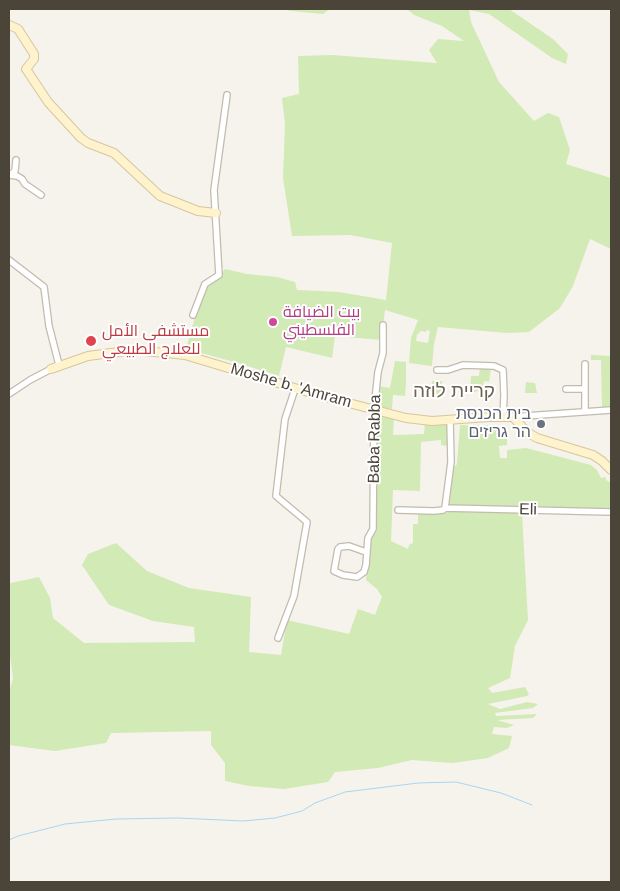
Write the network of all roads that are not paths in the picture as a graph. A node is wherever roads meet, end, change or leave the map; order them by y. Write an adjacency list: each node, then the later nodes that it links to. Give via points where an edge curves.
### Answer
1 (9, 25): 6 (street, via 18,29 34,54 26,69 48,102 81,138 114,153 160,196 198,211)
2 (227, 95): 6 (street, via 214,190)
3 (16, 160): 4 (street, via 15,170)
4 (10, 175): 5 (street, via 22,179)
5 (41, 196)
6 (216, 213): 8 (street, via 219,275 205,284)
7 (9, 260): 11 (street, via 44,287 49,326)
8 (193, 315)
9 (383, 325): 18 (street, Baba Rabba)
10 (585, 364): 16 (street)
11 (60, 365): 12 (street, Moshe b. 'Amram); 14 (street, Moshe b. 'Amram, via 96,355 145,350 192,357)
12 (51, 369): 17 (street)
13 (437, 370): 21 (street, via 463,365 494,366 503,370)
14 (295, 389): 18 (street, Moshe b. 'Amram); 28 (street, via 285,419 276,496 307,522 294,596)
15 (566, 389): 16 (street)
16 (585, 389): 20 (street)
17 (9, 394)
18 (374, 409): 22 (street, Moshe b. 'Amram, via 413,420); 27 (street, Baba Rabba, via 373,529)
19 (611, 410): 20 (street)
20 (586, 411): 21 (street)
21 (507, 417): 22 (street, Moshe b. 'Amram); 23 (street, via 515,418 537,438 593,455)
22 (450, 420): 24 (street, via 451,462)
23 (611, 470)
24 (445, 508): 25 (street, Eli, via 434,511); 26 (street, Eli)
25 (398, 510)
26 (611, 512)
27 (366, 552): 27 (street, Baba Rabba, via 349,546 340,547 334,571 360,576 364,572)
28 (278, 638)

